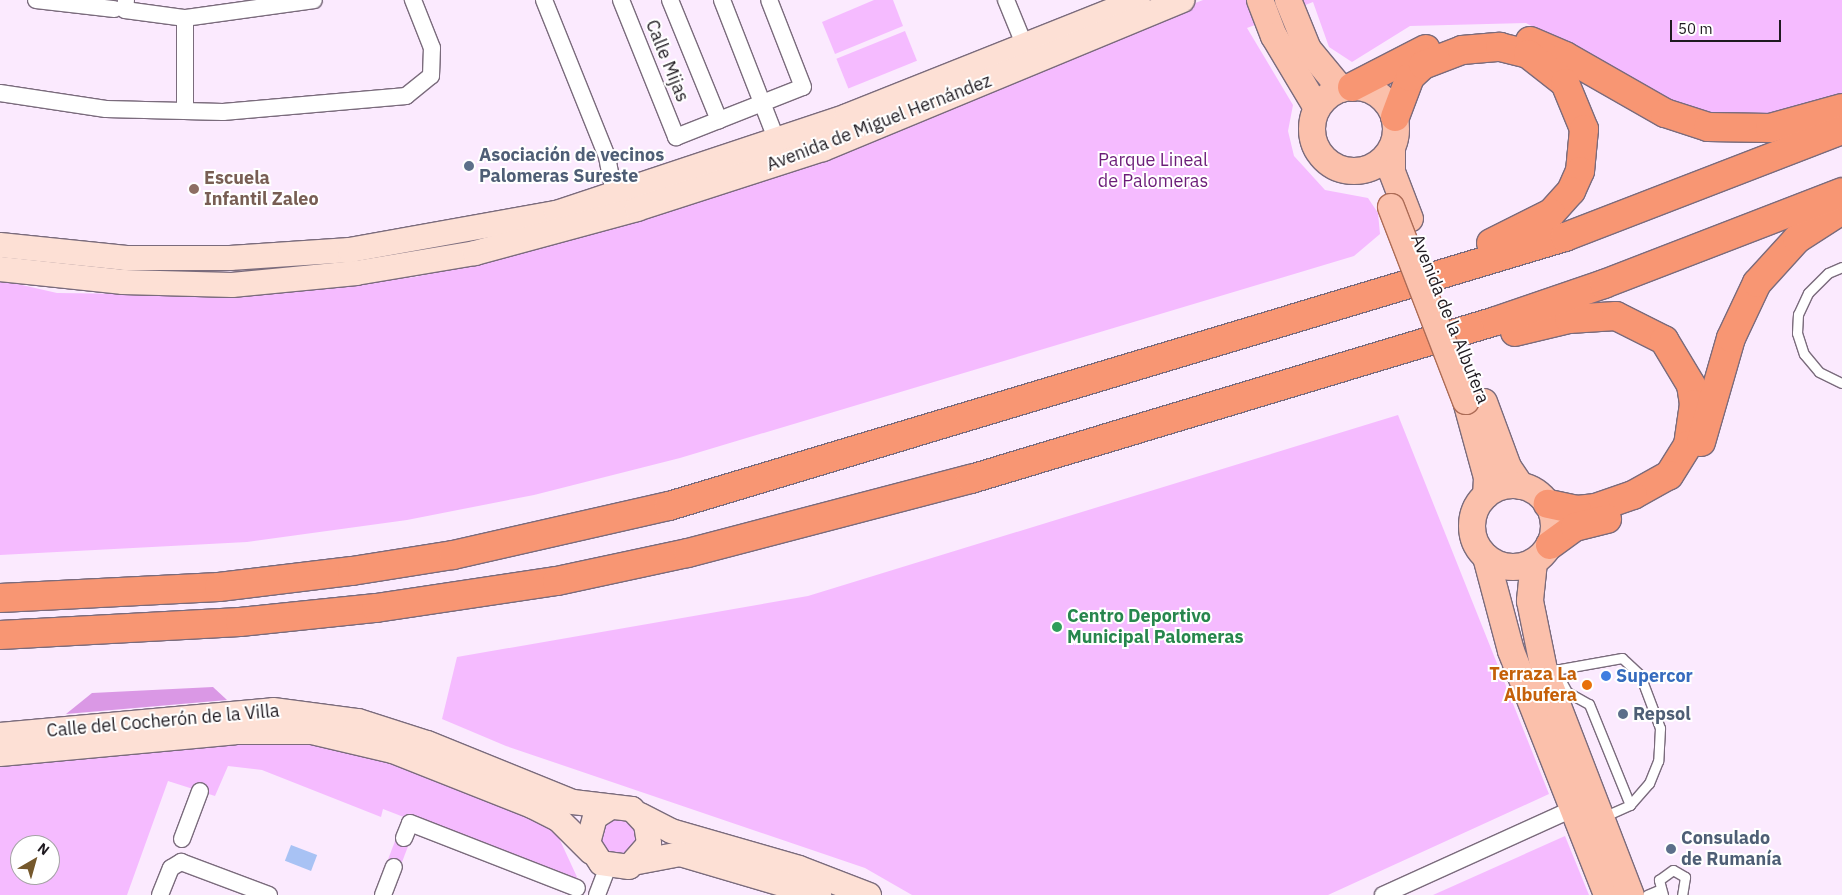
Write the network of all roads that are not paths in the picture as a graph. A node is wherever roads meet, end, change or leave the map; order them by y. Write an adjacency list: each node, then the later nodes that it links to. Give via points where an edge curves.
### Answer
1 (36, 0): 14 (street)
2 (314, 0): 15 (street)
3 (413, 0): 23 (street, via 432,48 431,76 406,96)
4 (544, 0): 30 (street, via 607,157)
5 (621, 0): 25 (street, Calle Mijas, via 676,137)
6 (670, 0): 25 (street)
7 (722, 0): 20 (street)
8 (769, 0): 20 (street, via 803,87)
9 (1006, 0): 16 (street)
10 (1138, 0): 16 (street, Avenida de Miguel Hernández)
11 (1182, 0): 34 (street, Avenida de Miguel Hernández, via 823,149)
12 (1260, 0): 17 (main road)
13 (1288, 0): 17 (main road)
14 (120, 5): 15 (street, via 125,10)
15 (185, 18): 23 (street)
16 (1024, 44): 27 (street, Avenida de Miguel Hernández)
17 (1298, 55): 18 (main road); 21 (main road)
18 (1347, 88): 21 (main road, via 1330,93); 22 (highway, via 1449,37 1479,33 1538,44 1665,113 1708,127 1770,128); 24 (main road, via 1375,91)
19 (0, 93): 23 (street, via 106,109)
20 (762, 103): 25 (street); 27 (street)
21 (1317, 108): 29 (main road, via 1313,134 1317,148 1336,167)
22 (1842, 108)
23 (184, 111)
24 (1395, 117): 28 (main road); 38 (highway, via 1410,77 1445,55 1500,47 1528,54 1565,83 1579,108 1584,129 1580,171 1571,191 1533,226)
25 (719, 120)
26 (1842, 130): 38 (highway, via 1564,237)
27 (777, 141): 30 (street, Avenida de Miguel Hernández)
28 (1392, 149): 29 (main road, via 1378,164); 33 (main road, Avenida de la Albufera, via 1392,172)
29 (1359, 171): 33 (main road, Avenida de la Albufera, via 1379,186)
30 (614, 192): 34 (street, Avenida de Miguel Hernández, via 606,209 576,216); 35 (street, Avenida de Miguel Hernández, via 556,213 350,250 230,258 126,258)
31 (1842, 192): 41 (highway, via 1595,288)
32 (1842, 210): 45 (highway, via 1797,239 1757,283 1731,338 1699,450 1678,481 1642,506 1575,527)
33 (1401, 213): 40 (main road, Avenida de la Albufera, bridge)
34 (540, 235): 37 (street, Avenida de Miguel Hernández, via 475,253 356,273 232,285 123,282)
35 (0, 245)
36 (1842, 267): 39 (lane, via 1828,274 1808,293 1798,314 1797,333 1804,354 1819,372)
37 (0, 269)
38 (1223, 342): 47 (highway, via 1071,383 669,506 526,540 352,571 229,586)
39 (1842, 383)
40 (1474, 400): 42 (main road, Avenida de la Albufera); 43 (main road, Avenida de la Albufera, via 1487,478)
41 (1198, 410): 44 (highway, via 1306,396 1569,319 1616,316 1649,328 1676,352 1692,385 1692,427 1680,461 1656,485 1612,503 1578,510); 48 (highway, via 848,514 557,581 240,622)
42 (1521, 486): 43 (main road, via 1503,486); 44 (main road)
43 (1486, 494): 46 (main road, via 1472,526)
44 (1548, 504): 45 (main road, via 1554,524)
45 (1542, 554): 46 (main road, via 1509,568); 49 (main road, via 1530,601)
46 (1486, 557): 56 (main road, via 1511,651)
47 (0, 598)
48 (0, 635)
49 (1550, 671): 52 (main road); 54 (lane, via 1567,692 1589,704); 54 (lane, via 1622,658 1640,675 1660,728 1660,745 1649,783)
50 (0, 735): 55 (street, Calle del Cocherón de la Villa, via 274,710 319,714 401,734 573,802)
51 (0, 754): 61 (street, Calle del Cocherón de la Villa, via 235,732 312,732 393,751 532,806 559,820)
52 (1588, 785): 56 (street, via 1587,796); 58 (main road)
53 (200, 791): 60 (street)
54 (1630, 805): 58 (lane)
55 (611, 807): 57 (street); 61 (street, via 590,825)
56 (1573, 810): 72 (street); 73 (main road)
57 (640, 815): 62 (street, via 649,844); 71 (street, via 671,831 800,868)
58 (1601, 818): 74 (main road)
59 (404, 838): 64 (street, via 410,823)
60 (182, 839)
61 (600, 859): 62 (street, via 618,869); 69 (street)
62 (638, 862): 70 (street, via 680,854)
63 (394, 867): 68 (street)
64 (577, 888)
65 (1661, 892): 75 (lane); 76 (lane, via 1661,876 1673,870 1685,877)
66 (160, 895): 67 (street, via 172,868 181,862)
67 (269, 895)
68 (383, 895)
69 (598, 895)
70 (819, 895)
71 (869, 895)
72 (1383, 895)
73 (1607, 895)
74 (1630, 895)
75 (1647, 895)
76 (1682, 895)

